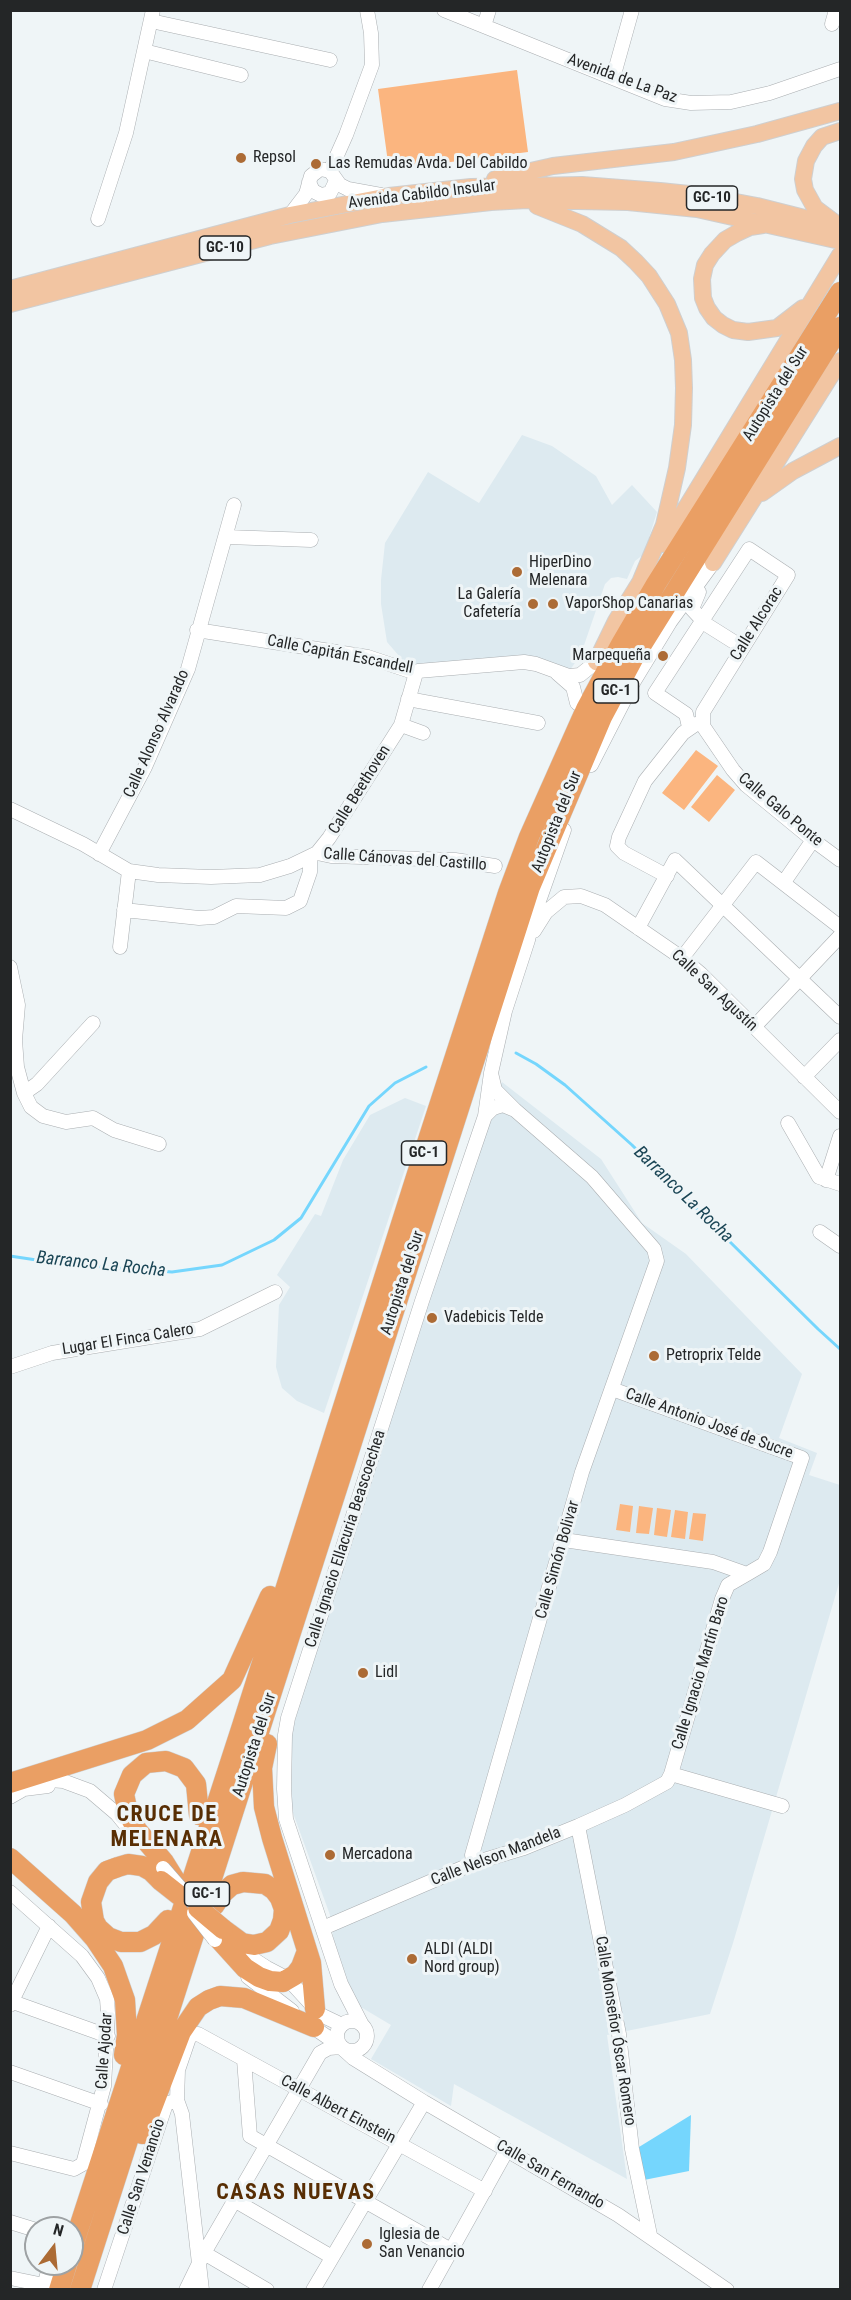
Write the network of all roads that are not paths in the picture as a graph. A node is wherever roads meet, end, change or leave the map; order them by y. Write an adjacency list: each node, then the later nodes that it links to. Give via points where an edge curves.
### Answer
1 (367, 10): 14 (street, via 372,64)
2 (444, 10): 6 (street, Avenida de La Paz)
3 (489, 10): 6 (street)
4 (632, 10): 11 (street)
5 (152, 16): 7 (street); 8 (street)
6 (484, 26): 11 (street, Avenida de La Paz)
7 (144, 51): 10 (street); 20 (street, via 126,133)
8 (330, 60)
9 (840, 69): 11 (street, Avenida de La Paz, via 731,102 665,99)
10 (241, 75)
11 (613, 78)
12 (840, 111): 16 (main road, via 674,152 532,170)
13 (840, 130): 22 (main road, via 822,137 814,146 803,179 815,208)
14 (333, 176): 15 (street, via 320,169); 15 (street, via 330,193 321,195 313,191); 17 (street, via 348,189)
15 (309, 182): 19 (street, via 300,204)
16 (471, 187): 17 (main road, Avenida Cabildo Insular / GC-10); 22 (main road, Avenida Cabildo Insular / GC-10, via 582,185 669,192 757,206)
17 (389, 196): 19 (main road, Avenida Cabildo Insular / GC-10)
18 (491, 202): 21 (main road, Avenida Cabildo Insular / GC-10, via 628,202 697,209); 28 (main road, Avenida Cabildo Insular / GC-10, via 382,214 270,236); 37 (main road, via 542,207 613,243 649,276 679,333 684,388 677,468 664,525)
19 (290, 215): 25 (main road, Avenida Cabildo Insular / GC-10)
20 (98, 219)
21 (770, 224): 23 (main road, Avenida Cabildo Insular / GC-10); 27 (main road, via 737,233 712,254 702,279 707,308 714,318 733,330 763,331 777,328)
22 (840, 227)
23 (840, 241)
24 (840, 255): 27 (main road)
25 (10, 290)
26 (840, 292): 51 (highway, Autopista del Sur / GC-1, via 621,644 586,709)
27 (813, 300): 37 (main road)
28 (10, 304)
29 (840, 327): 77 (highway, Autopista del Sur / GC-1, via 670,597 602,717 530,887)
30 (840, 361): 32 (main road)
31 (840, 446): 32 (main road, via 793,471)
32 (753, 499): 36 (main road)
33 (234, 505): 34 (street, Calle Alonso Alvarado)
34 (227, 537): 35 (street); 39 (street, Calle Alonso Alvarado)
35 (311, 540)
36 (712, 563): 38 (street, via 692,609); 65 (street, via 634,681 593,760 547,876)
37 (641, 580): 41 (main road)
38 (702, 621): 40 (street); 40 (street, Calle Alcorac, via 749,549 788,575); 46 (street, Calle Galo Ponte, via 655,693)
39 (197, 630): 43 (street, Calle Capitán Escandell, via 368,657); 53 (street, Calle Alonso Alvarado, via 188,669)
40 (742, 647): 46 (street, Calle Alcorac)
41 (596, 662): 42 (street, Calle Capitán Escandell, via 580,675); 45 (highway)
42 (553, 670): 43 (street, Calle Capitán Escandell, via 524,662); 45 (street, Calle Capitán Escandell, via 573,687)
43 (416, 673): 44 (street, Calle Beethoven)
44 (408, 699): 47 (street); 48 (street, Calle Beethoven)
45 (577, 703): 51 (highway, via 537,789)
46 (695, 720): 52 (street, Calle Galo Ponte, via 746,785); 58 (street, Calle Alcorac, via 640,789 617,846)
47 (538, 723)
48 (400, 725): 49 (street); 54 (street, Calle Beethoven, via 329,838)
49 (423, 733)
50 (10, 809): 53 (street, Calle Cánovas del Castillo)
51 (529, 837): 92 (highway, Autopista del Sur / GC-1)
52 (813, 840): 55 (street, Calle Galo Ponte); 59 (street)
53 (99, 854): 57 (street, Calle Cánovas del Castillo)
54 (314, 855): 56 (street, Calle Cánovas del Castillo, via 455,860); 57 (street, Calle Cánovas del Castillo, via 260,875 211,878); 61 (street, via 300,901 286,908 236,906 214,917 199,918)
55 (840, 860)
56 (495, 866)
57 (129, 871): 61 (street)
58 (667, 876): 60 (street, via 675,860); 63 (street)
59 (783, 882): 60 (street, via 756,862); 62 (street)
60 (721, 905): 67 (street); 69 (street)
61 (124, 909): 66 (street)
62 (840, 927)
63 (638, 928): 65 (street, Calle San Agustín, via 605,905 572,896 554,904); 67 (street, Calle San Agustín)
64 (840, 936): 69 (street)
65 (528, 940): 70 (street, Calle Ignacio Ellacuria Beascoechea)
66 (120, 947)
67 (682, 958): 73 (street, Calle San Agustín)
68 (10, 967): 78 (street, via 18,1005 17,1067)
69 (800, 978): 71 (street); 73 (street)
70 (505, 1011): 75 (street, Calle Ignacio Ellacuria Beascoechea); 77 (highway)
71 (840, 1017)
72 (93, 1023): 78 (street, via 37,1084)
73 (754, 1027): 76 (street, Calle San Agustín)
74 (840, 1040): 76 (street)
75 (491, 1073): 79 (street, via 495,1090); 81 (street, Calle Ignacio Ellacuria Beascoechea)
76 (804, 1077): 80 (street, Calle San Agustín)
77 (464, 1091): 97 (highway, Autopista del Sur / GC-1)
78 (24, 1092): 84 (street, via 31,1107 43,1116 66,1122 93,1118 114,1130)
79 (515, 1110): 81 (street, via 493,1108); 91 (street, Calle Simón Bolivar, via 592,1177 654,1249 657,1261)
80 (840, 1112)
81 (485, 1116): 114 (street, Calle Ignacio Ellacuria Beascoechea, via 288,1718 284,1807)
82 (788, 1123): 85 (street, via 819,1177)
83 (840, 1136): 85 (street)
84 (159, 1144)
85 (826, 1180): 86 (street)
86 (840, 1184)
87 (820, 1232): 88 (street)
88 (840, 1246)
89 (275, 1292): 90 (street, Lugar El Finca Calero, via 200,1329 52,1353)
90 (10, 1366)
91 (612, 1389): 93 (street, Calle Simón Bolivar, via 582,1472); 94 (street, Calle Antonio José de Sucre, via 802,1458)
92 (323, 1471): 96 (highway, via 302,1502); 140 (highway, Autopista del Sur / GC-1)
93 (564, 1540): 95 (street, via 713,1562); 106 (street, Calle Simón Bolivar, via 472,1855)
94 (764, 1564): 95 (street, Calle Ignacio Martín Baro)
95 (747, 1574): 99 (street, Calle Ignacio Martín Baro, via 728,1585 722,1599)
96 (270, 1596): 100 (highway, via 232,1680 187,1720 147,1740); 103 (highway)
97 (301, 1604): 98 (highway); 141 (highway, Autopista del Sur / GC-1)
98 (268, 1738): 111 (highway); 116 (highway, via 262,1768 264,1808)
99 (669, 1778): 102 (street); 104 (street, Calle Nelson Mandela, via 625,1805)
100 (10, 1784): 108 (street, via 32,1779 63,1781 90,1791 117,1814)
101 (10, 1797): 108 (street, via 24,1789 50,1786 74,1791 97,1803)
102 (782, 1806)
103 (199, 1815): 108 (highway, via 196,1784 184,1768 166,1761 146,1763 132,1775 124,1794 128,1813); 112 (highway)
104 (578, 1826): 106 (street, Calle Nelson Mandela); 146 (street, Calle Monseñor Óscar Romero, via 619,2034 633,2148)
105 (10, 1858): 109 (highway)
106 (474, 1863): 114 (street, Calle Nelson Mandela)
107 (10, 1865): 109 (highway)
108 (168, 1877): 111 (street); 112 (highway, via 141,1866 118,1867 98,1882 91,1902 98,1928 121,1942 140,1942 154,1935)
109 (42, 1885): 127 (highway, via 95,1939 112,1966 125,2000)
110 (10, 1892): 113 (street, Calle Ajodar)
111 (202, 1909): 115 (highway, bridge); 115 (highway, via 232,1885 243,1882 265,1884 280,1898 283,1920 279,1931 267,1941 254,1946); 135 (highway)
112 (168, 1920): 127 (highway)
113 (49, 1926): 119 (street); 124 (street, Calle Ajodar, via 82,1956 98,1978 107,1999)
114 (323, 1928): 118 (street, Calle Ignacio Ellacuria Beascoechea)
115 (218, 1935): 117 (highway, via 245,1968 259,1977 270,1982); 120 (street, via 241,1971 267,1994)
116 (307, 1951): 117 (highway, via 301,1967); 120 (highway, via 313,1972)
117 (288, 1979): 120 (street)
118 (347, 1999): 121 (street, Calle Ignacio Ellacuria Beascoechea); 122 (street, Calle Ignacio Ellacuria Beascoechea)
119 (11, 2003): 124 (street)
120 (314, 2018): 121 (street); 126 (street, Calle San Fernando); 135 (highway, via 244,1998 220,1996 198,2007 181,2032)
121 (344, 2023): 122 (street, via 354,2021); 126 (street, via 336,2037)
122 (362, 2025): 125 (street)
123 (190, 2035): 128 (street, Calle Albert Einstein, via 198,2034); 132 (street, Calle San Venancio, via 178,2070)
124 (108, 2036): 134 (street, Calle Ajodar)
125 (365, 2044): 126 (street, via 357,2050); 129 (street)
126 (341, 2047): 129 (street, Calle San Fernando); 131 (street, via 320,2053)
127 (124, 2055): 140 (highway, via 99,2137)
128 (244, 2060): 131 (street, Calle Albert Einstein); 137 (street, via 250,2136)
129 (369, 2068): 133 (street, Calle San Fernando)
130 (10, 2072): 134 (street)
131 (299, 2089): 136 (street, Calle Albert Einstein); 137 (street)
132 (177, 2100): 149 (street); 153 (street, Calle San Venancio, via 166,2104)
133 (424, 2102): 136 (street); 138 (street, Calle San Fernando)
134 (101, 2104): 139 (street, Calle Ajodar, via 83,2164 74,2169)
135 (146, 2125): 141 (highway)
136 (401, 2144): 142 (street, Calle Albert Einstein); 144 (street)
137 (266, 2145): 143 (street); 144 (street)
138 (507, 2150): 142 (street); 146 (street, Calle San Fernando)
139 (10, 2153)
140 (99, 2166): 145 (highway, Autopista del Sur / GC-1)
141 (114, 2184): 152 (highway, Autopista del Sur / GC-1)
142 (484, 2191): 147 (street)
143 (234, 2200): 148 (street); 149 (street)
144 (365, 2201): 147 (street); 148 (street)
145 (83, 2216)
146 (650, 2235): 159 (street, Calle San Fernando)
147 (451, 2250): 158 (street)
148 (332, 2257): 157 (street)
149 (201, 2258): 154 (street); 155 (street); 156 (street)
150 (10, 2278): 151 (street)
151 (49, 2288)
152 (80, 2289)
153 (104, 2289)
154 (186, 2289)
155 (202, 2289)
156 (267, 2289)
157 (313, 2289)
158 (429, 2289)
159 (727, 2289)

